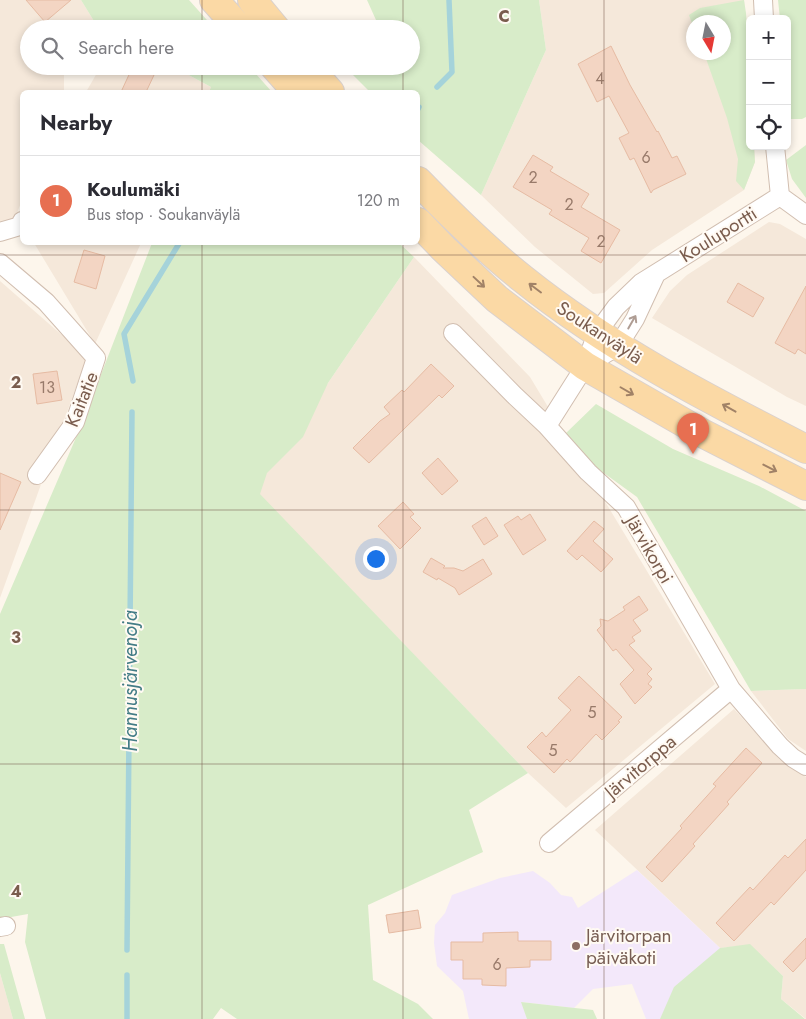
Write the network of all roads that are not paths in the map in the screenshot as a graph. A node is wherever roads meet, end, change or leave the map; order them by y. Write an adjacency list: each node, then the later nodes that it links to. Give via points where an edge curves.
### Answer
1 (214, 0): 5 (main road)
2 (252, 0): 6 (main road)
3 (763, 0): 4 (street)
4 (764, 15)
5 (232, 20)
6 (269, 20)
7 (282, 75): 9 (main road)
8 (315, 75): 10 (main road)
9 (295, 90)
10 (328, 90)
11 (775, 150): 13 (street)
12 (420, 183): 21 (main road, Soukanväylä, one-way to 12, via 508,267)
13 (780, 196): 14 (street); 19 (street, Kouluportti)
14 (806, 215)
15 (420, 224): 22 (main road, Soukanväylä, one-way to 22, via 497,299)
16 (20, 226): 17 (street)
17 (0, 232)
18 (0, 263): 25 (street, Kaitatie, via 46,302 96,358 75,422)
19 (657, 274): 21 (street, Kouluportti, one-way to 19, via 635,319); 21 (street, Kouluportti, via 641,283 616,307)
20 (453, 333): 23 (street, Järvikorpi)
21 (607, 339): 22 (street, Kouluportti); 22 (street, Kouluportti); 24 (main road, Soukanväylä, one-way to 21)
22 (585, 366): 23 (street); 26 (main road, Soukanväylä, one-way to 26, via 702,433)
23 (547, 426): 27 (street, Järvikorpi, via 588,472 626,507)
24 (806, 449)
25 (37, 474)
26 (806, 486)
27 (731, 689): 28 (street, Järvikorpi, via 780,746); 29 (street, Järvitorppa)
28 (806, 766)
29 (549, 843)

